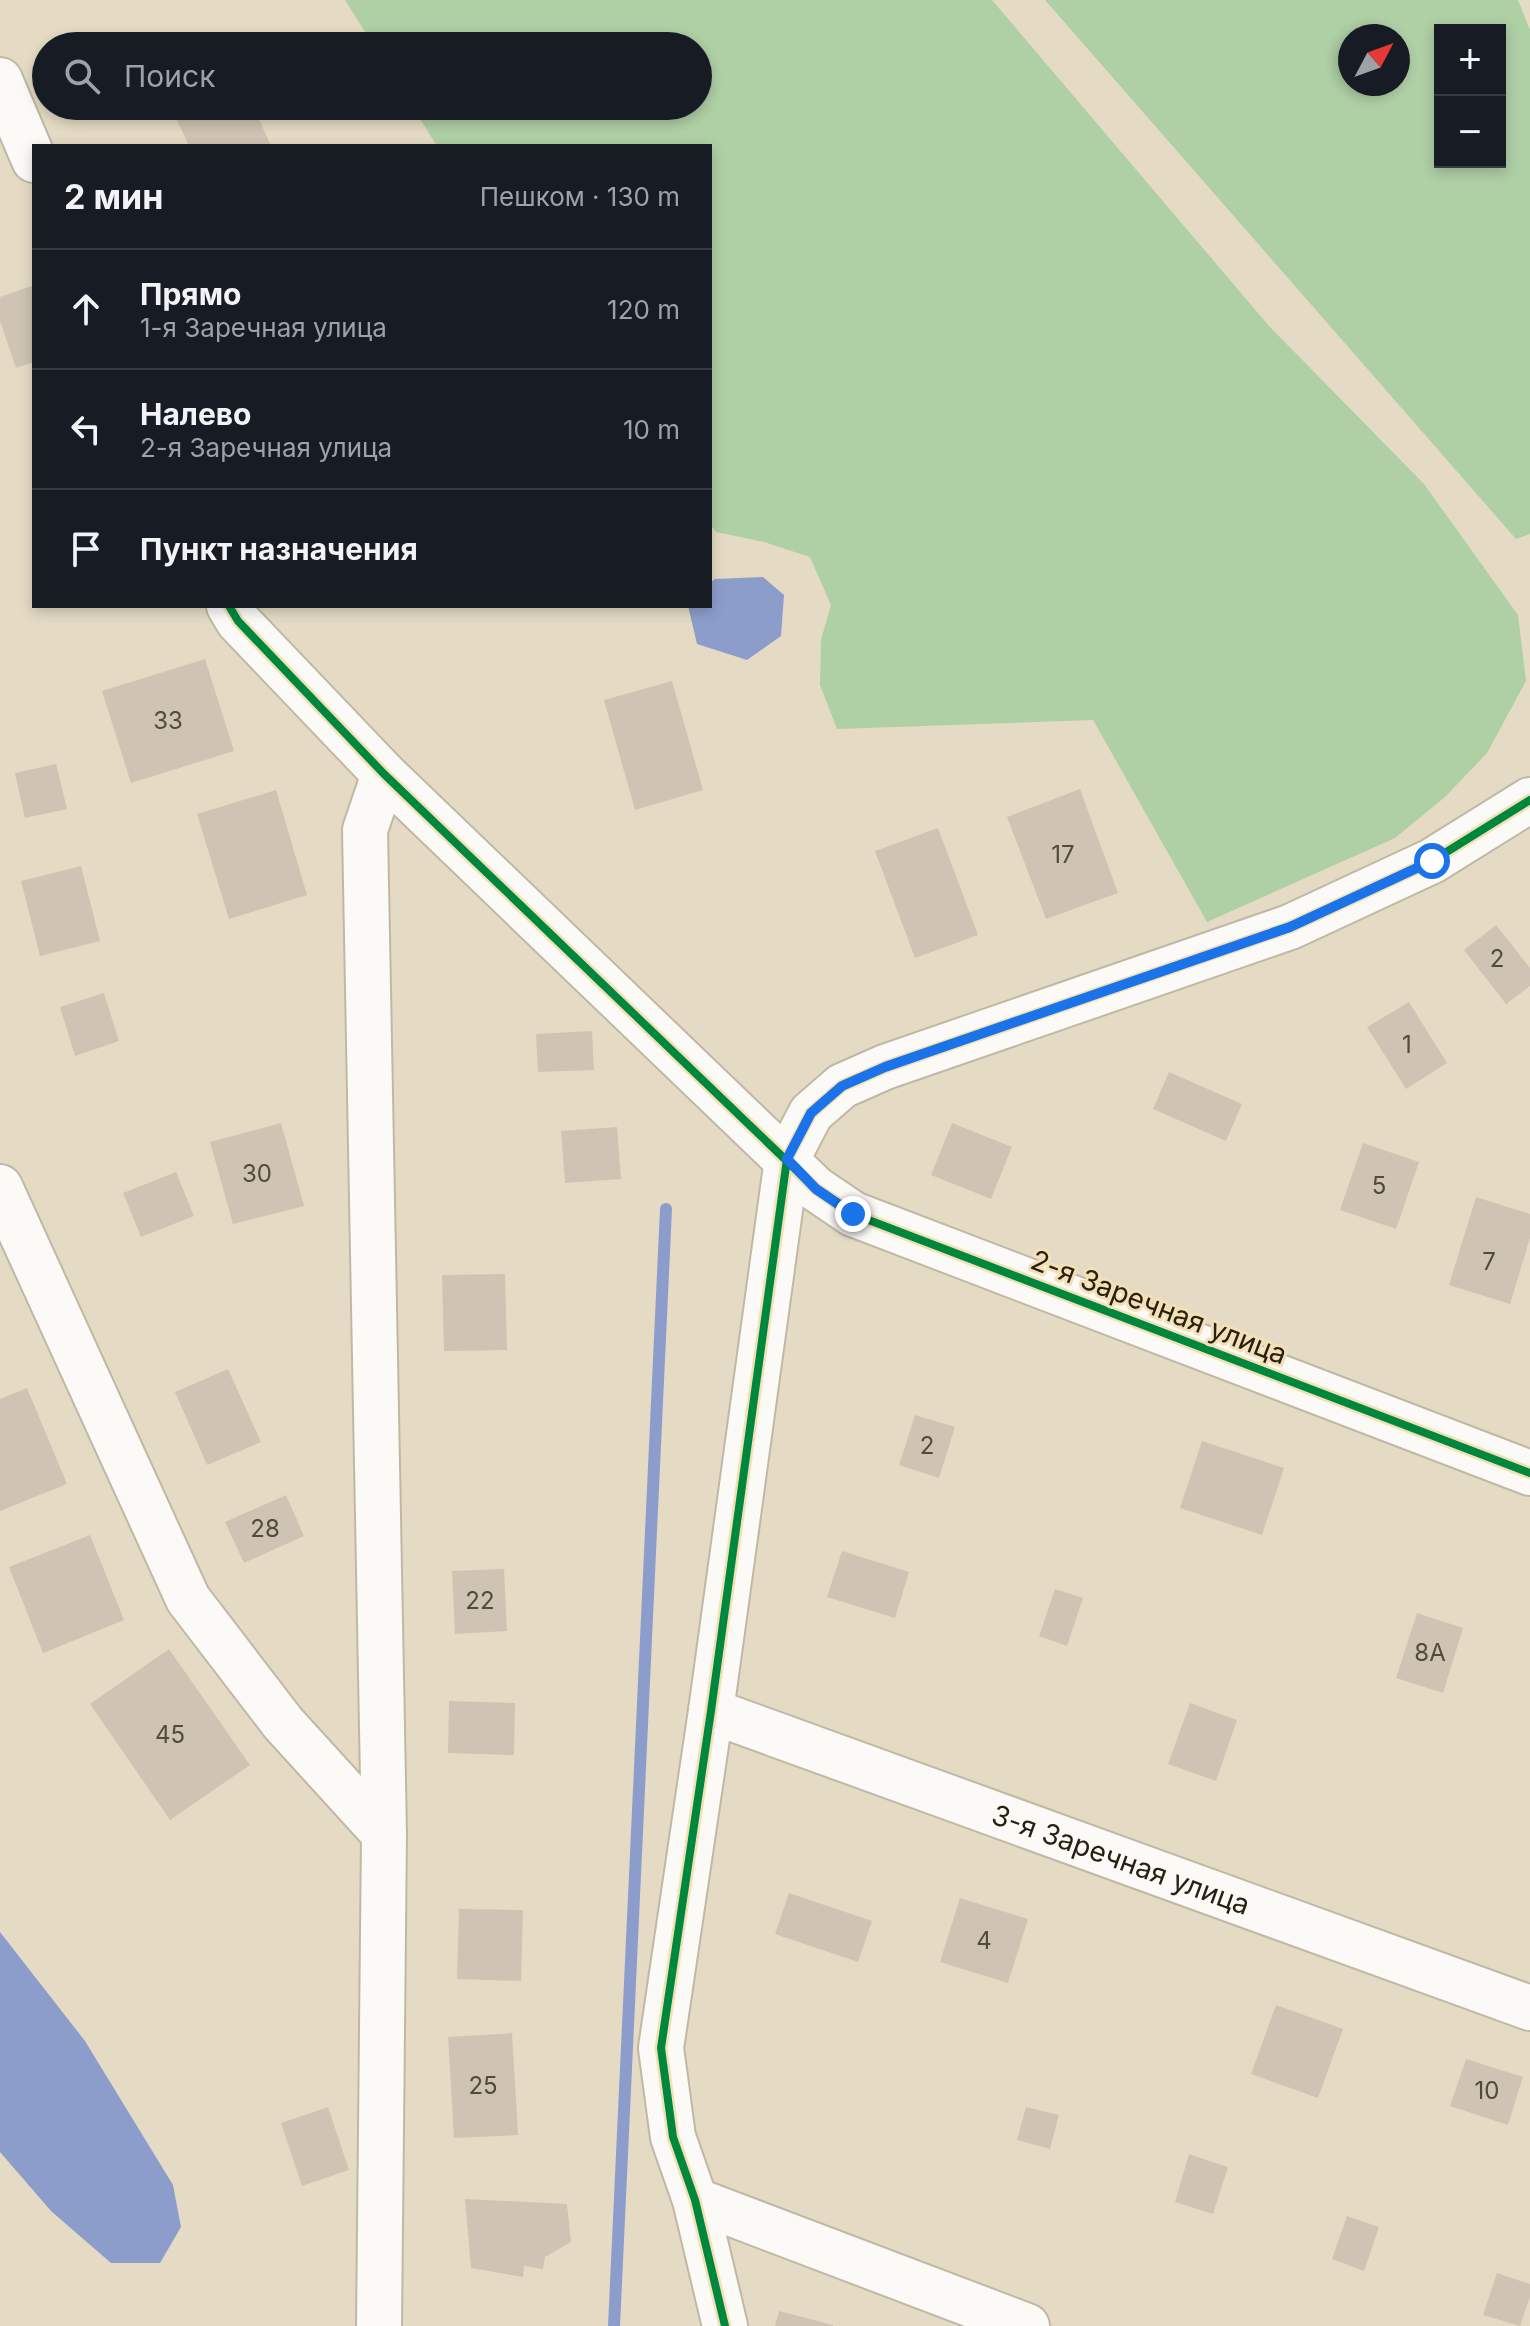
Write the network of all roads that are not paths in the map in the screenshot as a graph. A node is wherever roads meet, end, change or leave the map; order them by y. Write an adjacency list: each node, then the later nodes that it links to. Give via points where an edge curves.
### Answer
1 (0, 80): 2 (street)
2 (32, 155)
3 (230, 608): 4 (street, 2-я Заречная улица)
4 (384, 774): 6 (street, 2-я Заречная улица); 10 (street, via 365,830)
5 (1530, 800): 6 (street, via 1432,861 1290,927 842,1086 811,1113)
6 (787, 1159): 8 (street, 2-я Заречная улица, via 816,1189 853,1214); 9 (street)
7 (0, 1187): 10 (street, via 188,1599 283,1723)
8 (1530, 1473)
9 (711, 1711): 11 (street, 3-я Заречная улица); 12 (street, via 661,2048 673,2137)
10 (384, 1834): 13 (street)
11 (1530, 2008)
12 (695, 2200): 14 (street); 15 (street)
13 (379, 2326)
14 (725, 2326)
15 (1027, 2326)

